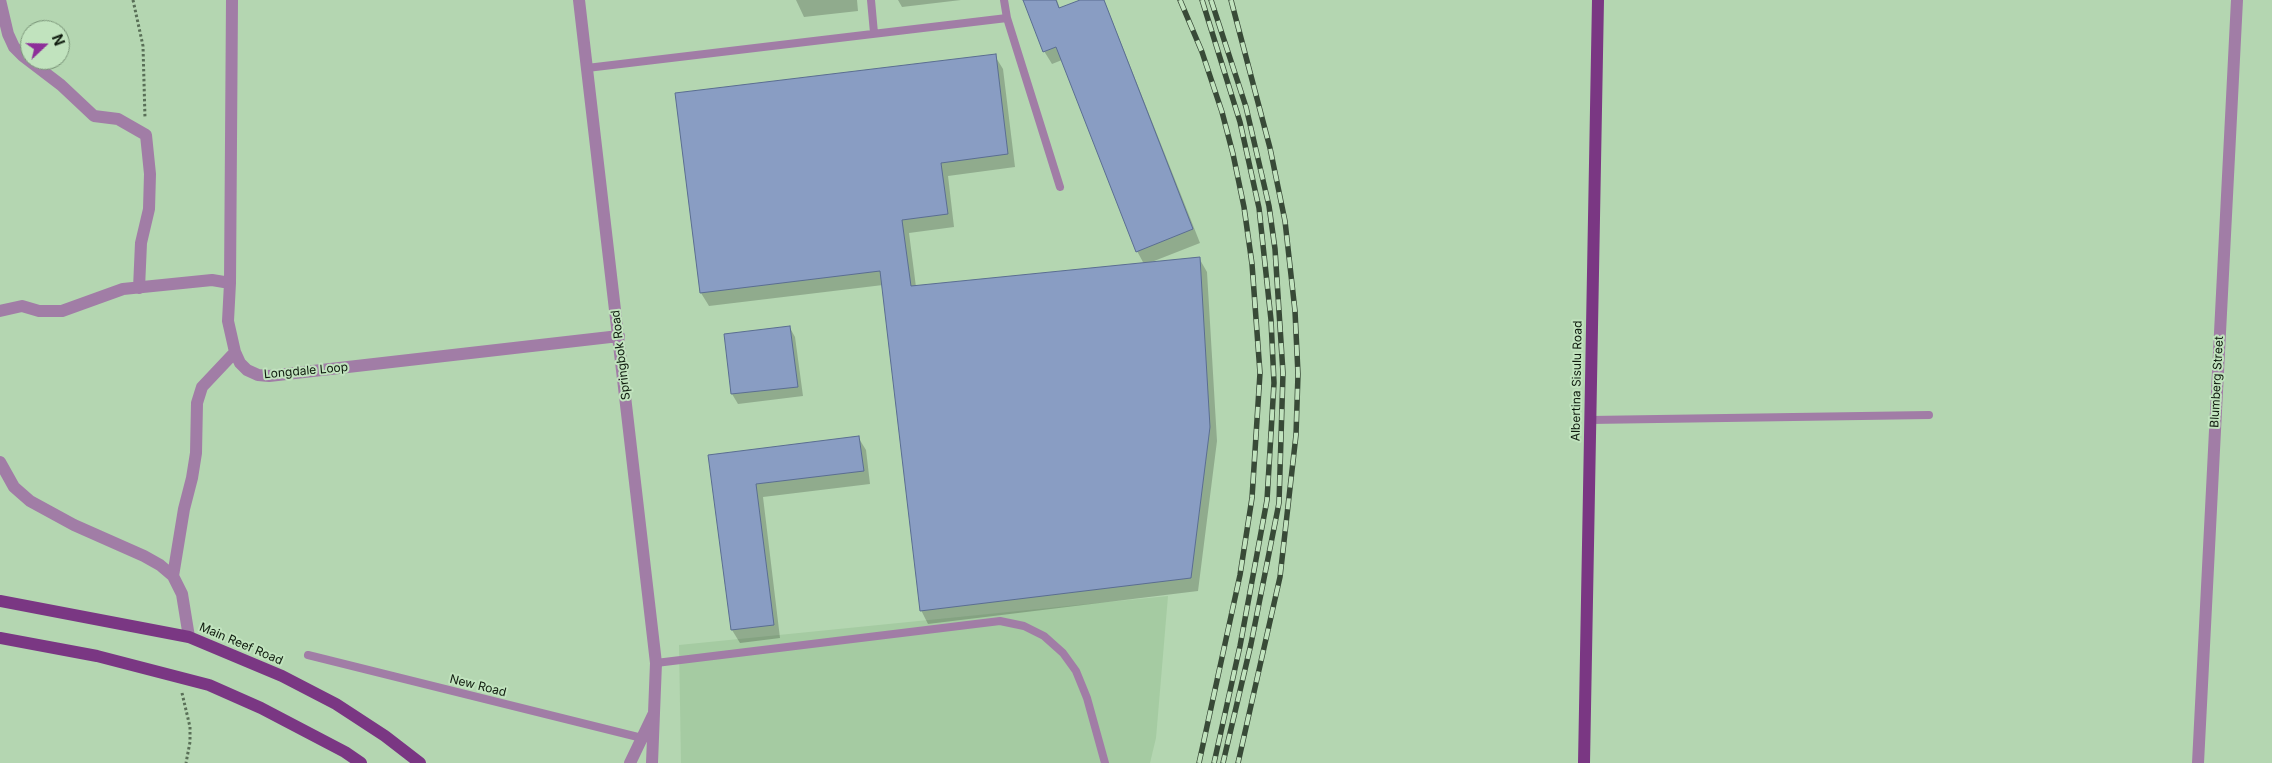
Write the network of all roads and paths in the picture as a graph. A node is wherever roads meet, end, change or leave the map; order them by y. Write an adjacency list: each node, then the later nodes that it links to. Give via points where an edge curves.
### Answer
1 (0, 0): 12 (street, via 8,34 23,56 94,116 118,119)
2 (133, 0): 12 (path, via 143,46)
3 (232, 0): 14 (street, Longdale Loop)
4 (579, 0): 11 (street, Springbok Road)
5 (871, 0): 10 (lane)
6 (1004, 0): 9 (lane)
7 (1598, 0): 20 (main road, Albertina Sisulu Road)
8 (2237, 0): 38 (street, Blumberg Street)
9 (1007, 18): 10 (lane); 13 (lane)
10 (874, 33): 11 (lane)
11 (587, 68): 17 (street, Springbok Road)
12 (146, 135): 15 (street, via 149,209 141,243)
13 (1060, 186)
14 (230, 283): 15 (street, via 212,280); 18 (street, Longdale Loop, via 228,321)
15 (139, 288): 16 (street, via 123,289 62,311 39,311 22,306)
16 (0, 311)
17 (619, 336): 18 (street, Longdale Loop, via 268,376 248,370); 27 (street, Springbok Road)
18 (235, 352): 22 (street, via 202,388 197,403 196,453)
19 (1929, 415): 20 (lane)
20 (1590, 420): 37 (main road, Albertina Sisulu Road)
21 (0, 462): 22 (street, via 14,487 30,501 144,556)
22 (173, 576): 24 (street, via 182,594)
23 (0, 601): 24 (main road, Main Reef Road)
24 (189, 637): 33 (main road, Main Reef Road, via 282,676 336,704)
25 (0, 638): 28 (main road, via 97,656)
26 (308, 655): 30 (lane, New Road)
27 (656, 663): 29 (street, Springbok Road); 36 (lane, via 1000,620 1024,626 1044,636 1064,653 1087,698)
28 (178, 678): 31 (path, via 190,728); 32 (main road, via 209,685 261,708)
29 (655, 710): 30 (street, Springbok Road); 35 (street, Springbok Road)
30 (642, 738): 34 (street, Springbok Road)
31 (186, 763)
32 (361, 763)
33 (420, 763)
34 (630, 763)
35 (652, 763)
36 (1105, 763)
37 (1584, 763)
38 (2198, 763)

